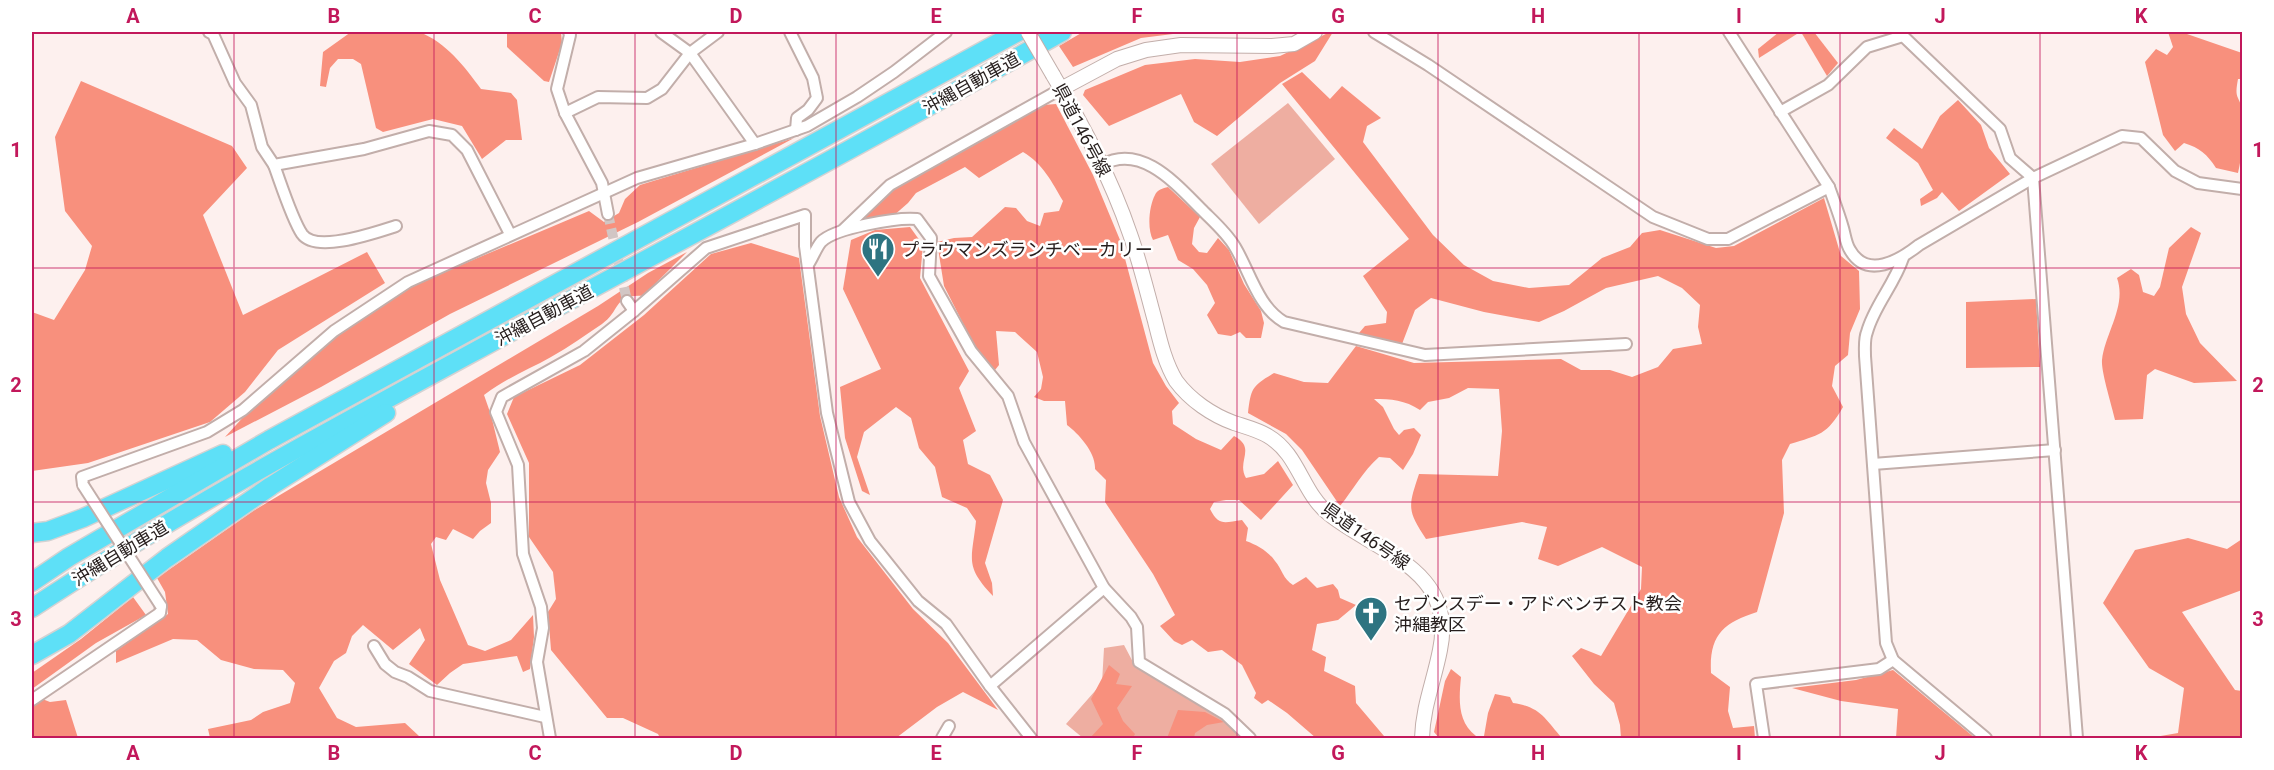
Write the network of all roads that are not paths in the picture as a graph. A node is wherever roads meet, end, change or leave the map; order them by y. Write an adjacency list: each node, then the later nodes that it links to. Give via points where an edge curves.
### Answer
1 (209, 32): 19 (street, via 251,105 262,147)
2 (569, 32): 16 (street, via 557,89)
3 (718, 32): 13 (street)
4 (790, 32): 17 (street, via 813,78 817,98 797,118)
5 (946, 32): 17 (street, via 857,97)
6 (1018, 32): 35 (highway, 沖縄自動車道)
7 (1028, 32): 14 (main road, 県道146号線, bridge)
8 (1062, 32): 34 (highway, 沖縄自動車道)
9 (1316, 32): 14 (main road, via 1294,44 1181,45 1146,50 1117,59)
10 (1374, 32): 22 (street, via 1653,217 1708,239 1728,239)
11 (1729, 32): 15 (street)
12 (661, 33): 13 (street)
13 (690, 53): 16 (street, via 662,89 646,98 598,98); 18 (street)
14 (1061, 89): 20 (main road, 県道146号線); 27 (street, via 890,185)
15 (1780, 112): 21 (street, via 1828,85 1867,47 1903,36 2000,129 2010,158); 22 (street)
16 (566, 113): 24 (street)
17 (796, 130): 18 (street)
18 (755, 144): 24 (street, via 637,178)
19 (274, 165): 26 (street, via 303,236 316,243 356,238); 28 (street, via 364,149 429,131 453,135 467,150)
20 (1102, 165): 33 (street, via 1112,159 1134,159 1172,179 1233,244 1264,304 1284,322 1425,355); 53 (main road, 県道146号線, via 1131,236 1160,342 1176,380 1187,394 1215,414 1280,444 1327,513 1406,562 1429,587 1441,618 1442,638)
21 (2033, 178): 23 (street, via 2122,136 2141,138 2175,171 2198,183); 29 (street); 36 (street)
22 (1829, 187): 29 (street, via 1848,249 1856,258 1866,265 1883,266)
23 (2242, 189)
24 (605, 194): 25 (street); 28 (street)
25 (608, 214)
26 (396, 226)
27 (843, 230): 30 (street, via 822,241); 40 (street, via 906,218 917,219 932,238 929,276 971,351 1008,396 1024,442)
28 (510, 234): 46 (street, bridge, via 378,300 334,331 243,410 207,432 82,477 83,485 161,606 160,613)
29 (1903, 258): 37 (street, via 1866,334)
30 (809, 263): 32 (street, via 805,215 706,248); 45 (street, via 827,413 849,502 870,541 918,601 946,624)
31 (627, 301): 32 (street)
32 (634, 310): 47 (street, via 584,351 502,397 496,412 518,465 523,554 541,607 543,628 537,662)
33 (1626, 344)
34 (406, 389): 41 (highway, 沖縄自動車道, via 262,469); 43 (highway, via 388,412 272,486 167,558 69,634)
35 (269, 440): 38 (highway, via 248,442 83,518); 39 (highway, 沖縄自動車道, via 69,556)
36 (2055, 450): 37 (street); 56 (street)
37 (1873, 464): 44 (street, via 1886,643)
38 (32, 534)
39 (32, 582)
40 (1104, 588): 45 (street); 52 (street, via 1137,627 1139,662 1225,714)
41 (32, 608)
42 (374, 646): 47 (street, via 385,664 430,691)
43 (32, 655)
44 (1893, 660): 54 (street, via 1879,669 1756,684); 55 (street)
45 (990, 686): 51 (street)
46 (32, 700)
47 (545, 717): 49 (street)
48 (949, 726): 50 (street)
49 (550, 738)
50 (942, 738)
51 (1030, 738)
52 (1250, 738)
53 (1422, 738)
54 (1764, 738)
55 (1986, 738)
56 (2077, 738)

